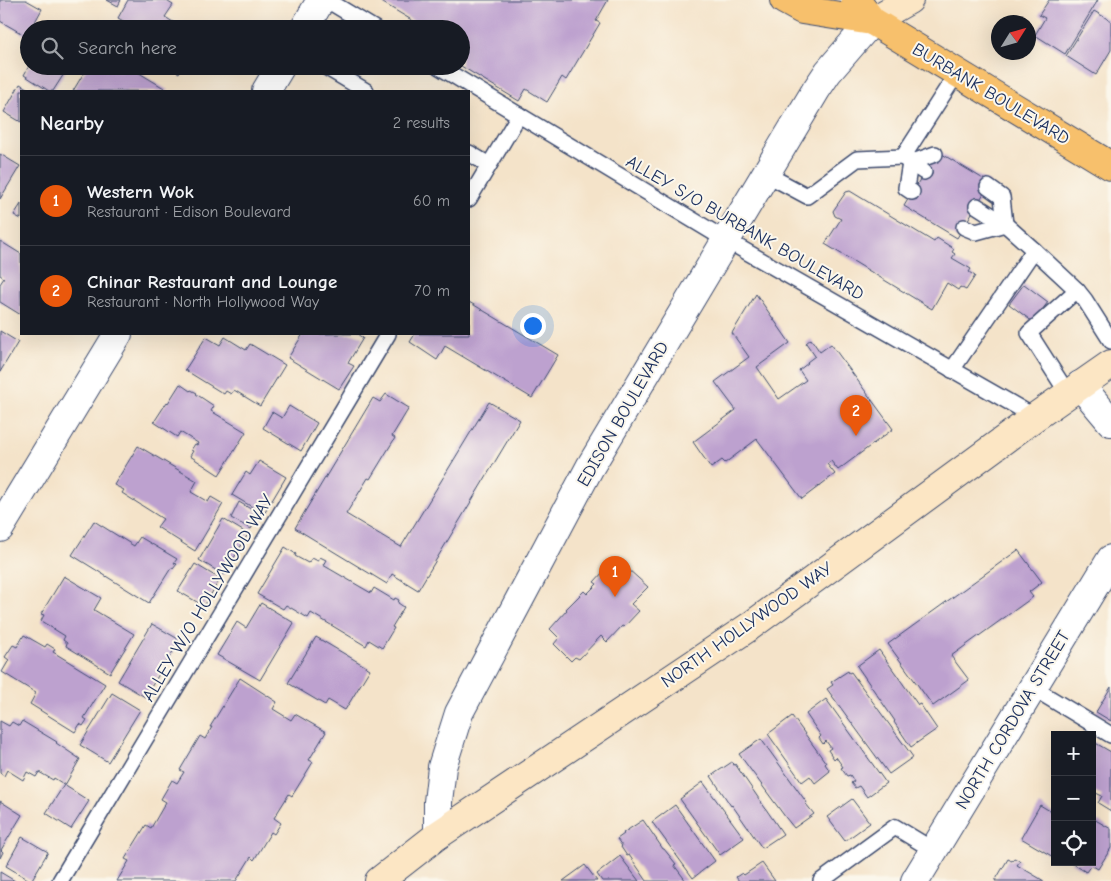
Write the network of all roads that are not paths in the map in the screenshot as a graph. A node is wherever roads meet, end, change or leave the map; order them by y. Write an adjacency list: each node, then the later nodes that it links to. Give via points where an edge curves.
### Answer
1 (321, 0): 7 (street)
2 (327, 0): 8 (lane)
3 (784, 0): 6 (main road, BURBANK BOULEVARD, via 802,10)
4 (856, 0): 6 (main road, BURBANK BOULEVARD)
5 (909, 0): 6 (main road, EDISON BOULEVARD)
6 (874, 11): 9 (main road, BURBANK BOULEVARD); 22 (street, EDISON BOULEVARD, via 828,72)
7 (309, 20)
8 (360, 20)
9 (957, 73): 18 (lane); 20 (main road, BURBANK BOULEVARD)
10 (276, 75): 13 (street)
11 (339, 75): 14 (lane)
12 (453, 75): 15 (lane, ALLEY S/O BURBANK BOULEVARD)
13 (267, 90)
14 (364, 90)
15 (519, 115): 19 (lane); 29 (lane, ALLEY S/O BURBANK BOULEVARD)
16 (470, 154): 19 (lane)
17 (935, 154): 18 (lane)
18 (907, 160): 21 (lane); 22 (lane, via 857,159 807,196); 24 (lane, via 906,188)
19 (489, 165): 25 (lane)
20 (1111, 166)
21 (924, 172)
22 (766, 174): 29 (street, EDISON BOULEVARD)
23 (988, 187): 27 (lane, via 1002,197)
24 (912, 192)
25 (470, 197)
26 (977, 206): 27 (lane)
27 (1004, 224): 28 (lane, via 976,232); 30 (lane)
28 (964, 227)
29 (726, 240): 36 (lane, ALLEY S/O BURBANK BOULEVARD); 44 (street, EDISON BOULEVARD, via 590,467 459,713 442,767)
30 (1034, 250): 31 (lane); 36 (lane)
31 (1077, 290): 34 (lane); 37 (lane, via 1029,333)
32 (117, 335): 40 (street)
33 (387, 335): 46 (lane, ALLEY W/O HOLLYWOOD WAY)
34 (1111, 341)
35 (1111, 364): 37 (main road, NORTH HOLLYWOOD WAY)
36 (952, 370): 38 (lane, ALLEY S/O BURBANK BOULEVARD)
37 (1074, 390): 38 (main road, NORTH HOLLYWOOD WAY); 39 (street)
38 (1035, 417): 44 (main road, NORTH HOLLYWOOD WAY, via 748,627)
39 (1111, 422)
40 (0, 528)
41 (1111, 559): 42 (street, NORTH CORDOVA STREET)
42 (1033, 688): 43 (lane); 45 (street, NORTH CORDOVA STREET)
43 (1111, 735)
44 (438, 835): 47 (main road, NORTH HOLLYWOOD WAY)
45 (933, 850): 48 (lane, via 895,827); 49 (street, NORTH CORDOVA STREET)
46 (60, 881)
47 (379, 881)
48 (821, 881)
49 (915, 881)

